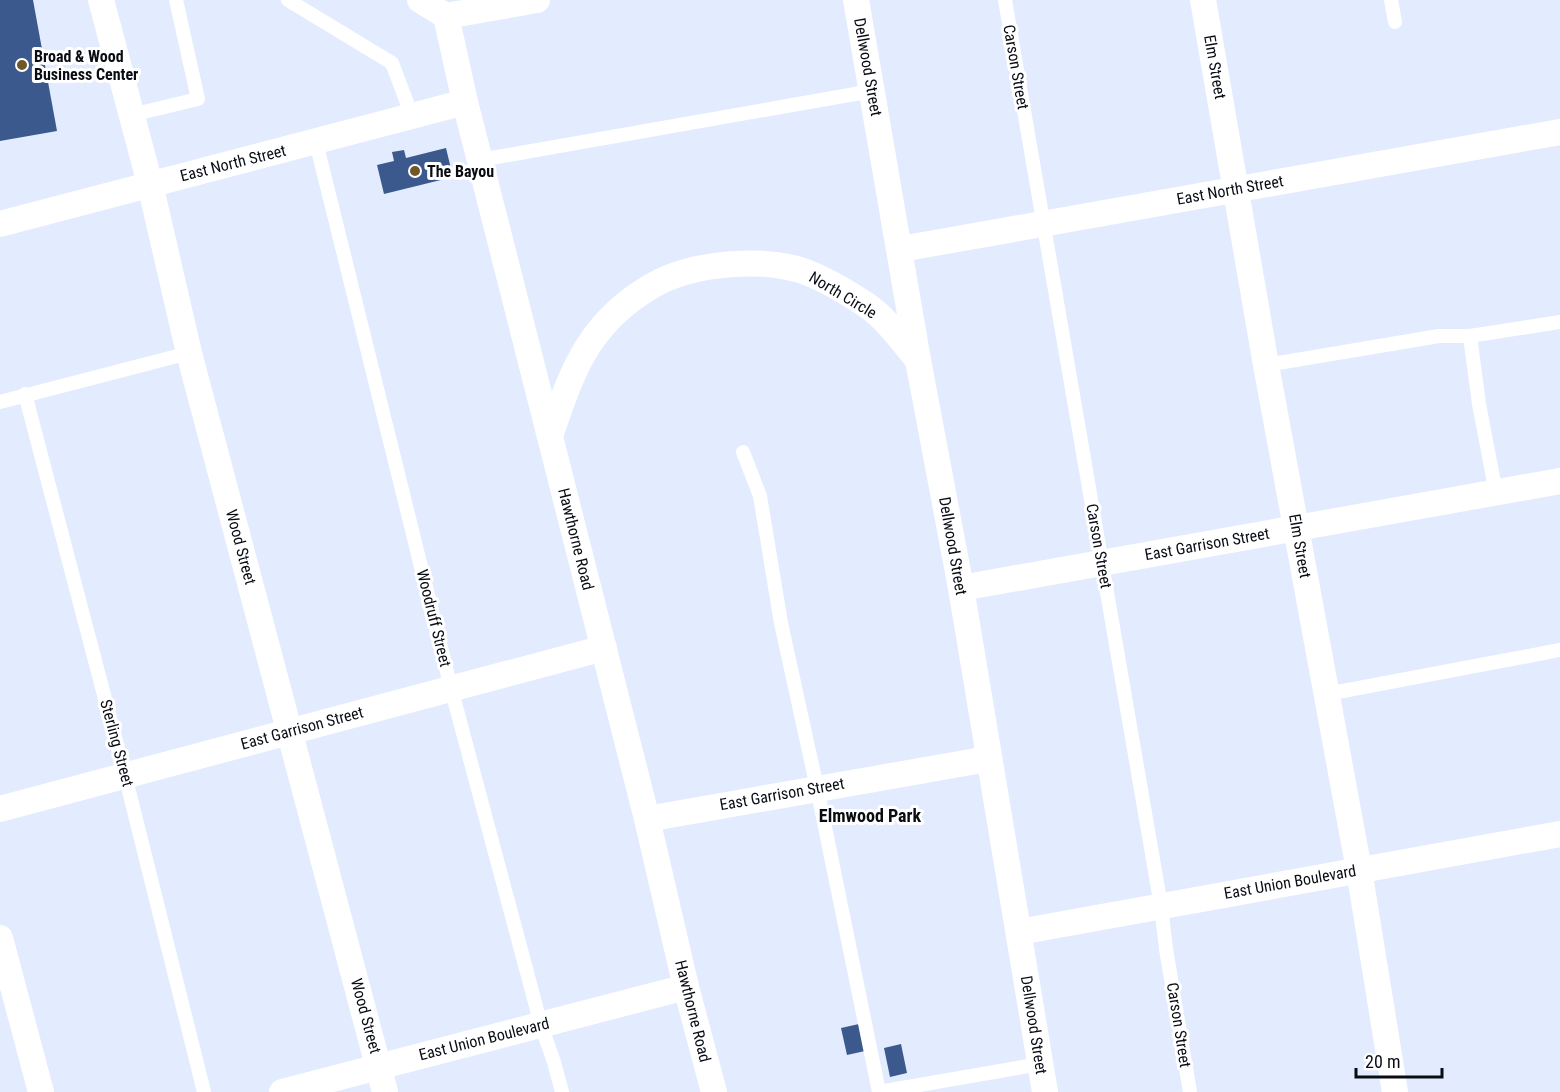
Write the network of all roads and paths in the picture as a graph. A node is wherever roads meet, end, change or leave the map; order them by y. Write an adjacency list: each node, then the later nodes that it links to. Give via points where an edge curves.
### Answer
1 (102, 0): 14 (street, Wood Street)
2 (176, 0): 14 (lane, via 198,99)
3 (288, 0): 15 (lane, via 392,63)
4 (420, 0): 10 (street)
5 (537, 0): 10 (street)
6 (856, 0): 12 (street, Dellwood Street)
7 (1005, 0): 21 (lane, Carson Street)
8 (1203, 0): 20 (street, Elm Street)
9 (1391, 0): 11 (lane)
10 (446, 16): 13 (street, Hawthorne Road)
11 (1395, 22)
12 (872, 91): 18 (lane); 23 (street, Dellwood Street)
13 (465, 102): 15 (street, East North Street); 18 (street, Hawthorne Road)
14 (131, 116): 19 (street, Wood Street)
15 (412, 116): 17 (street, East North Street)
16 (1560, 132): 20 (street, East North Street)
17 (316, 142): 19 (street, East North Street); 40 (lane, Woodruff Street)
18 (480, 160): 31 (street, Hawthorne Road)
19 (150, 184): 22 (street, East North Street); 26 (street, Wood Street)
20 (1236, 188): 21 (street, East North Street); 28 (street, Elm Street)
21 (1044, 223): 23 (street, East North Street); 36 (lane, Carson Street)
22 (0, 224)
23 (901, 249): 27 (street, Dellwood Street)
24 (1560, 322): 25 (lane)
25 (1470, 336): 28 (lane, via 1439,336); 34 (lane)
26 (189, 353): 29 (lane); 42 (street, Wood Street)
27 (918, 360): 31 (street, North Circle, via 865,304 800,270 768,264 732,264 684,272 661,281 617,311 594,337 574,372); 37 (street, Dellwood Street)
28 (1266, 365): 35 (street, Elm Street)
29 (25, 394): 30 (lane); 44 (lane, Sterling Street)
30 (0, 402)
31 (550, 436): 38 (street, Hawthorne Road)
32 (743, 452): 45 (lane, via 760,496 781,623)
33 (1560, 482): 34 (street, East Garrison Street)
34 (1496, 493): 35 (street, East Garrison Street)
35 (1297, 528): 36 (street, East Garrison Street); 41 (street, Elm Street)
36 (1102, 562): 37 (street, East Garrison Street); 50 (lane, Carson Street)
37 (961, 588): 43 (street, Dellwood Street)
38 (604, 648): 40 (street, East Garrison Street); 47 (street, Hawthorne Road)
39 (1560, 650): 41 (lane)
40 (451, 688): 42 (street, East Garrison Street); 54 (lane, Woodruff Street)
41 (1327, 694): 49 (street, Elm Street)
42 (290, 731): 44 (street, East Garrison Street); 56 (street, Wood Street)
43 (988, 759): 45 (street, East Garrison Street); 51 (street, Dellwood Street)
44 (125, 775): 46 (street, East Garrison Street); 58 (lane, Sterling Street)
45 (818, 788): 47 (street, East Garrison Street); 63 (lane)
46 (0, 809)
47 (647, 819): 53 (street, Hawthorne Road)
48 (1560, 834): 49 (street, East Union Boulevard)
49 (1359, 870): 50 (street, East Union Boulevard); 66 (street, Elm Street)
50 (1161, 906): 51 (street, East Union Boulevard); 65 (lane, Carson Street)
51 (1019, 932): 55 (street, Dellwood Street)
52 (0, 938): 57 (street)
53 (686, 987): 54 (street, East Union Boulevard); 62 (street, Hawthorne Road)
54 (541, 1025): 56 (street, East Union Boulevard); 61 (lane, Woodruff Street)
55 (1040, 1064): 63 (lane); 64 (street, Dellwood Street)
56 (379, 1066): 59 (street, East Union Boulevard); 60 (street, Wood Street)
57 (41, 1092)
58 (204, 1092)
59 (282, 1092)
60 (386, 1092)
61 (562, 1092)
62 (714, 1092)
63 (879, 1092)
64 (1045, 1092)
65 (1190, 1092)
66 (1395, 1092)

